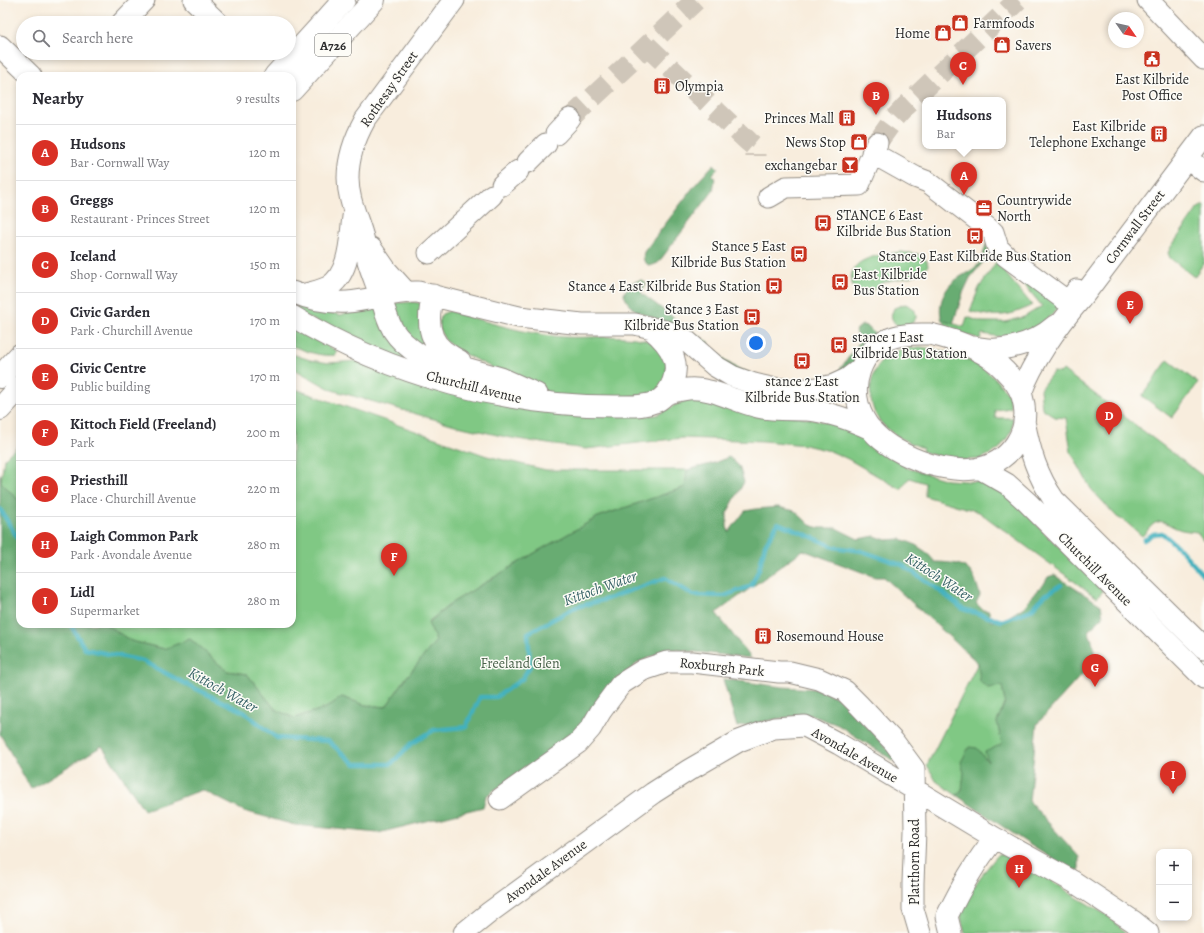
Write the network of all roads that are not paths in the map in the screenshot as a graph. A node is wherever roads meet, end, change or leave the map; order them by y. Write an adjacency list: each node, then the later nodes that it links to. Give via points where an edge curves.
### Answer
1 (144, 0): 7 (street)
2 (194, 0): 8 (street)
3 (344, 0): 10 (highway, A726)
4 (374, 0): 15 (highway, A726)
5 (454, 0): 21 (street, Rothesay Street, via 365,120 352,147 348,179)
6 (1148, 0): 11 (street)
7 (129, 16)
8 (211, 16)
9 (0, 46): 13 (street)
10 (296, 53)
11 (1204, 59)
12 (290, 60): 14 (highway, A726)
13 (27, 72)
14 (279, 72)
15 (296, 86)
16 (570, 119): 23 (street)
17 (1204, 136): 18 (street, Cornwall Street)
18 (1187, 158): 19 (street); 26 (street, Cornwall Street)
19 (1204, 171)
20 (769, 197): 26 (street, via 786,187 859,186 875,148 914,177 928,182 993,232 998,248 1006,256 1068,302 1077,290)
21 (353, 212): 22 (street, Rothesay Street); 25 (street, via 347,260 339,275 330,286)
22 (362, 234): 24 (street, via 383,266); 28 (street)
23 (429, 253)
24 (406, 292): 27 (street); 28 (street)
25 (296, 294): 28 (street, via 335,302)
26 (1084, 294): 29 (street, Cornwall Street)
27 (433, 295): 31 (street, via 518,317 582,324 635,324); 35 (street, via 429,327 438,347)
28 (380, 296): 35 (street, via 393,330 410,349 420,355)
29 (1065, 317): 32 (street, Cornwall Street, via 1047,334 1016,346 998,349); 38 (street, Cornwall Street, via 1031,370)
30 (296, 318): 40 (street, Churchill Avenue, via 349,347 402,369 489,394)
31 (648, 327): 34 (street, via 682,337 715,366 732,376 771,388 797,390 834,385); 39 (street, via 662,338 674,357 674,379)
32 (958, 342): 34 (street, Cornwall Street, via 930,334 895,337 876,347); 38 (street, via 992,359)
33 (16, 359): 36 (highway)
34 (860, 369): 43 (street, via 857,400)
35 (478, 371): 40 (street, via 501,378)
36 (0, 377)
37 (16, 391): 41 (highway)
38 (1021, 393): 42 (street, Churchill Avenue)
39 (666, 394): 40 (street, Churchill Avenue, via 657,402 646,406); 43 (street, Churchill Avenue, via 701,389 760,408 808,410 835,415)
40 (556, 403)
41 (0, 409)
42 (1024, 421): 44 (street, via 1022,432 1012,449 996,462); 45 (street, Churchill Avenue, via 1033,461 1054,500)
43 (871, 429): 44 (street, via 892,447 914,459 963,469)
44 (980, 468): 46 (street, Churchill Avenue, via 1007,484 1027,502)
45 (1204, 648)
46 (1204, 678)
47 (914, 790): 48 (street, Roxburgh Park, via 914,769 894,742 845,691 819,679 790,672 692,662 667,662 643,670 622,684 578,744); 49 (street, Avondale Avenue); 50 (street, Avondale Avenue, via 805,726 774,728 739,741 689,770); 51 (street, Platthorn Road, via 913,909)
48 (500, 799)
49 (995, 838): 52 (street, via 980,856 947,916); 53 (street, Avondale Avenue, via 1074,882)
50 (464, 933)
51 (920, 933)
52 (951, 933)
53 (1148, 933)

